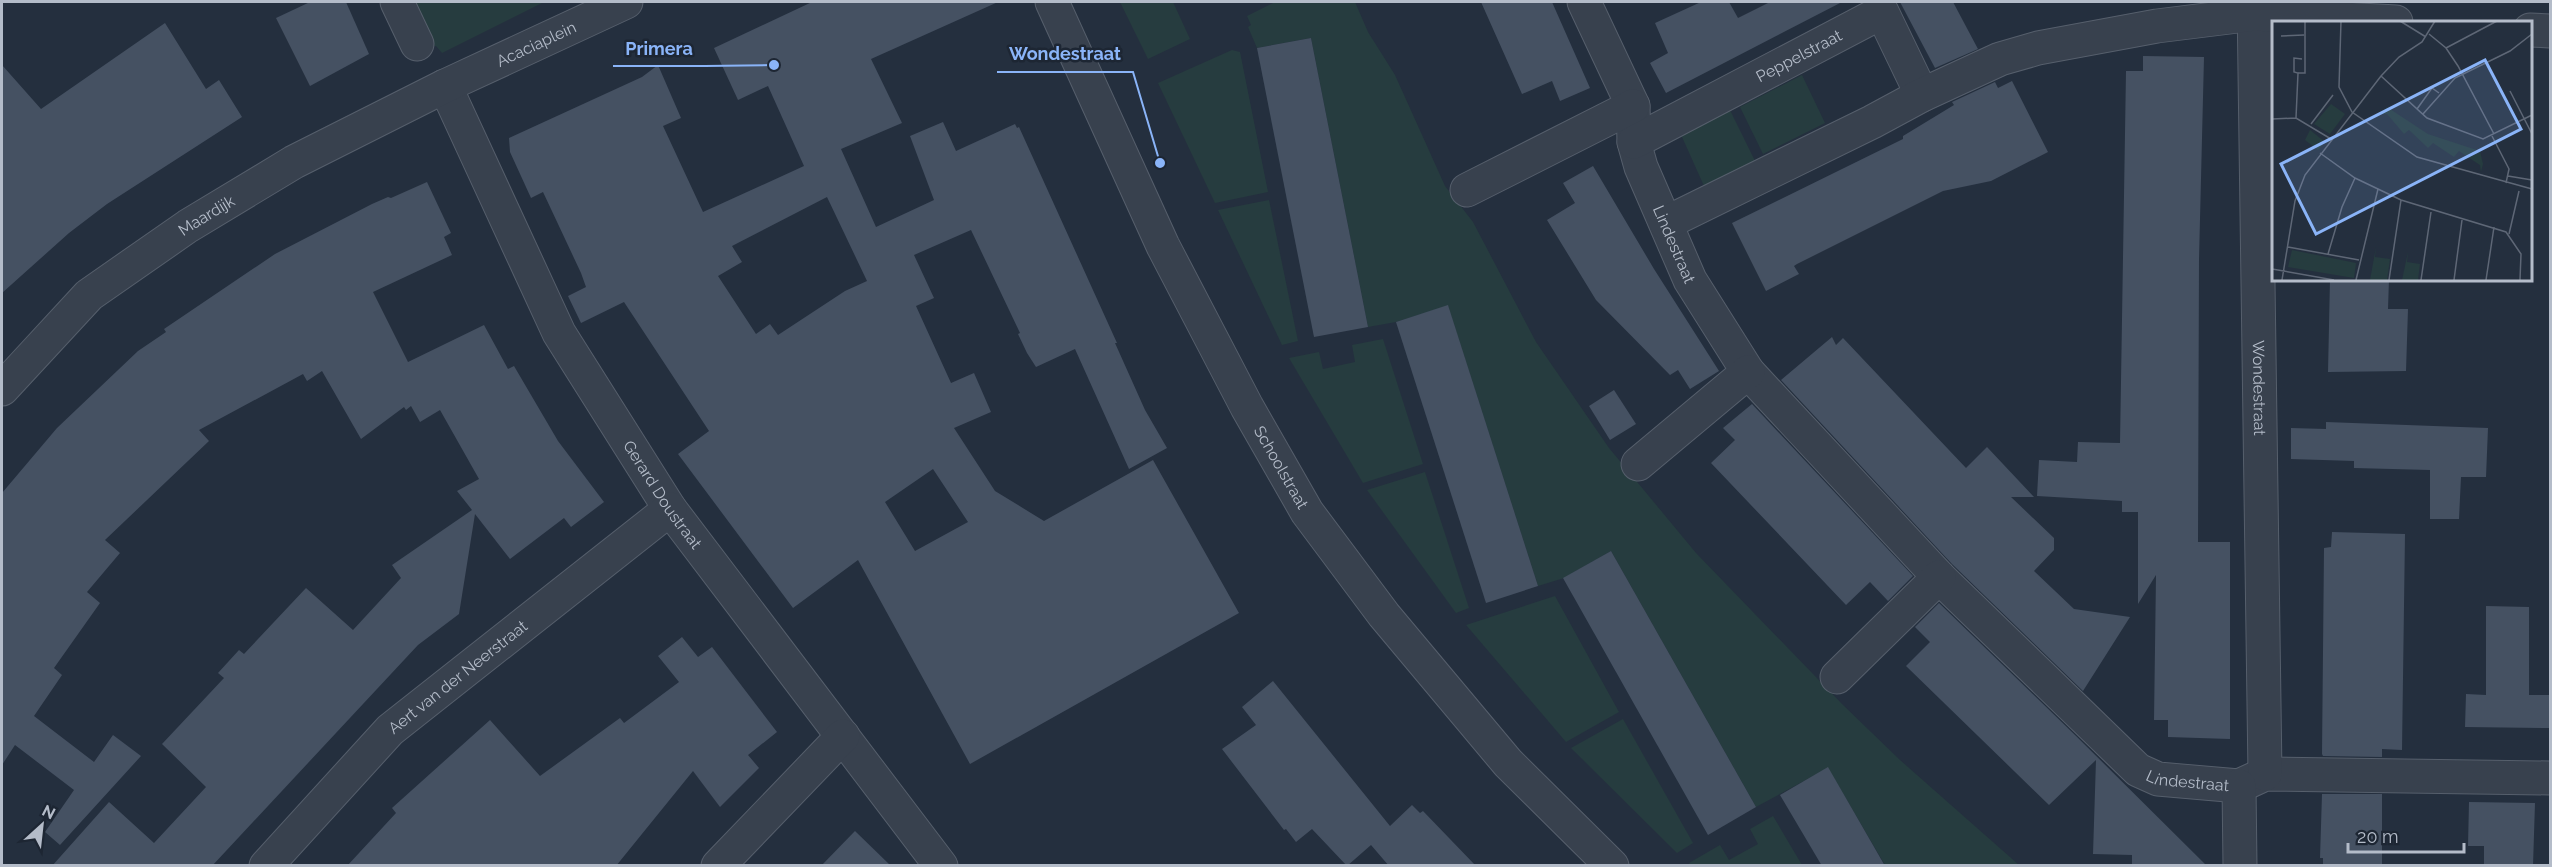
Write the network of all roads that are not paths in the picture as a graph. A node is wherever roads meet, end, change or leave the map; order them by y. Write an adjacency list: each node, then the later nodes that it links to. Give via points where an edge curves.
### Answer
1 (397, 2): 9 (street)
2 (626, 2): 10 (street, Acaciaplein)
3 (1052, 2): 28 (street, Schoolstraat, via 1163,246 1246,407 1307,512 1384,615 1508,763)
4 (1584, 2): 12 (street, Lindestraat)
5 (2254, 8): 6 (street); 11 (street, via 2038,48 2000,60); 24 (street, Wondestraat)
6 (2386, 21)
7 (2531, 30): 8 (street)
8 (2550, 31)
9 (417, 44)
10 (445, 86): 17 (street, Maardijk, via 294,162 188,226 89,295); 19 (street, Gerard Doustraat, via 559,333)
11 (1922, 95): 13 (street, Peppelstraat, via 1881,12); 15 (street)
12 (1633, 106): 13 (street, Lindestraat); 14 (street)
13 (1634, 142): 15 (street, Lindestraat)
14 (1467, 190)
15 (1666, 223): 16 (street, Lindestraat, via 1689,280)
16 (1748, 372): 18 (street); 20 (street, Lindestraat)
17 (2, 389)
18 (1638, 464)
19 (670, 509): 22 (street, Gerard Doustraat); 25 (street, Aert van der Neerstraat, via 390,730)
20 (1939, 577): 21 (street); 24 (street, Lindestraat, via 2138,770 2158,779)
21 (1837, 677)
22 (843, 736): 26 (street); 27 (street, Gerard Doustraat)
23 (2550, 778): 24 (street, Lindestraat)
24 (2252, 780): 29 (street, Wondestraat)
25 (266, 866)
26 (718, 866)
27 (941, 866)
28 (1612, 866)
29 (2240, 866)

